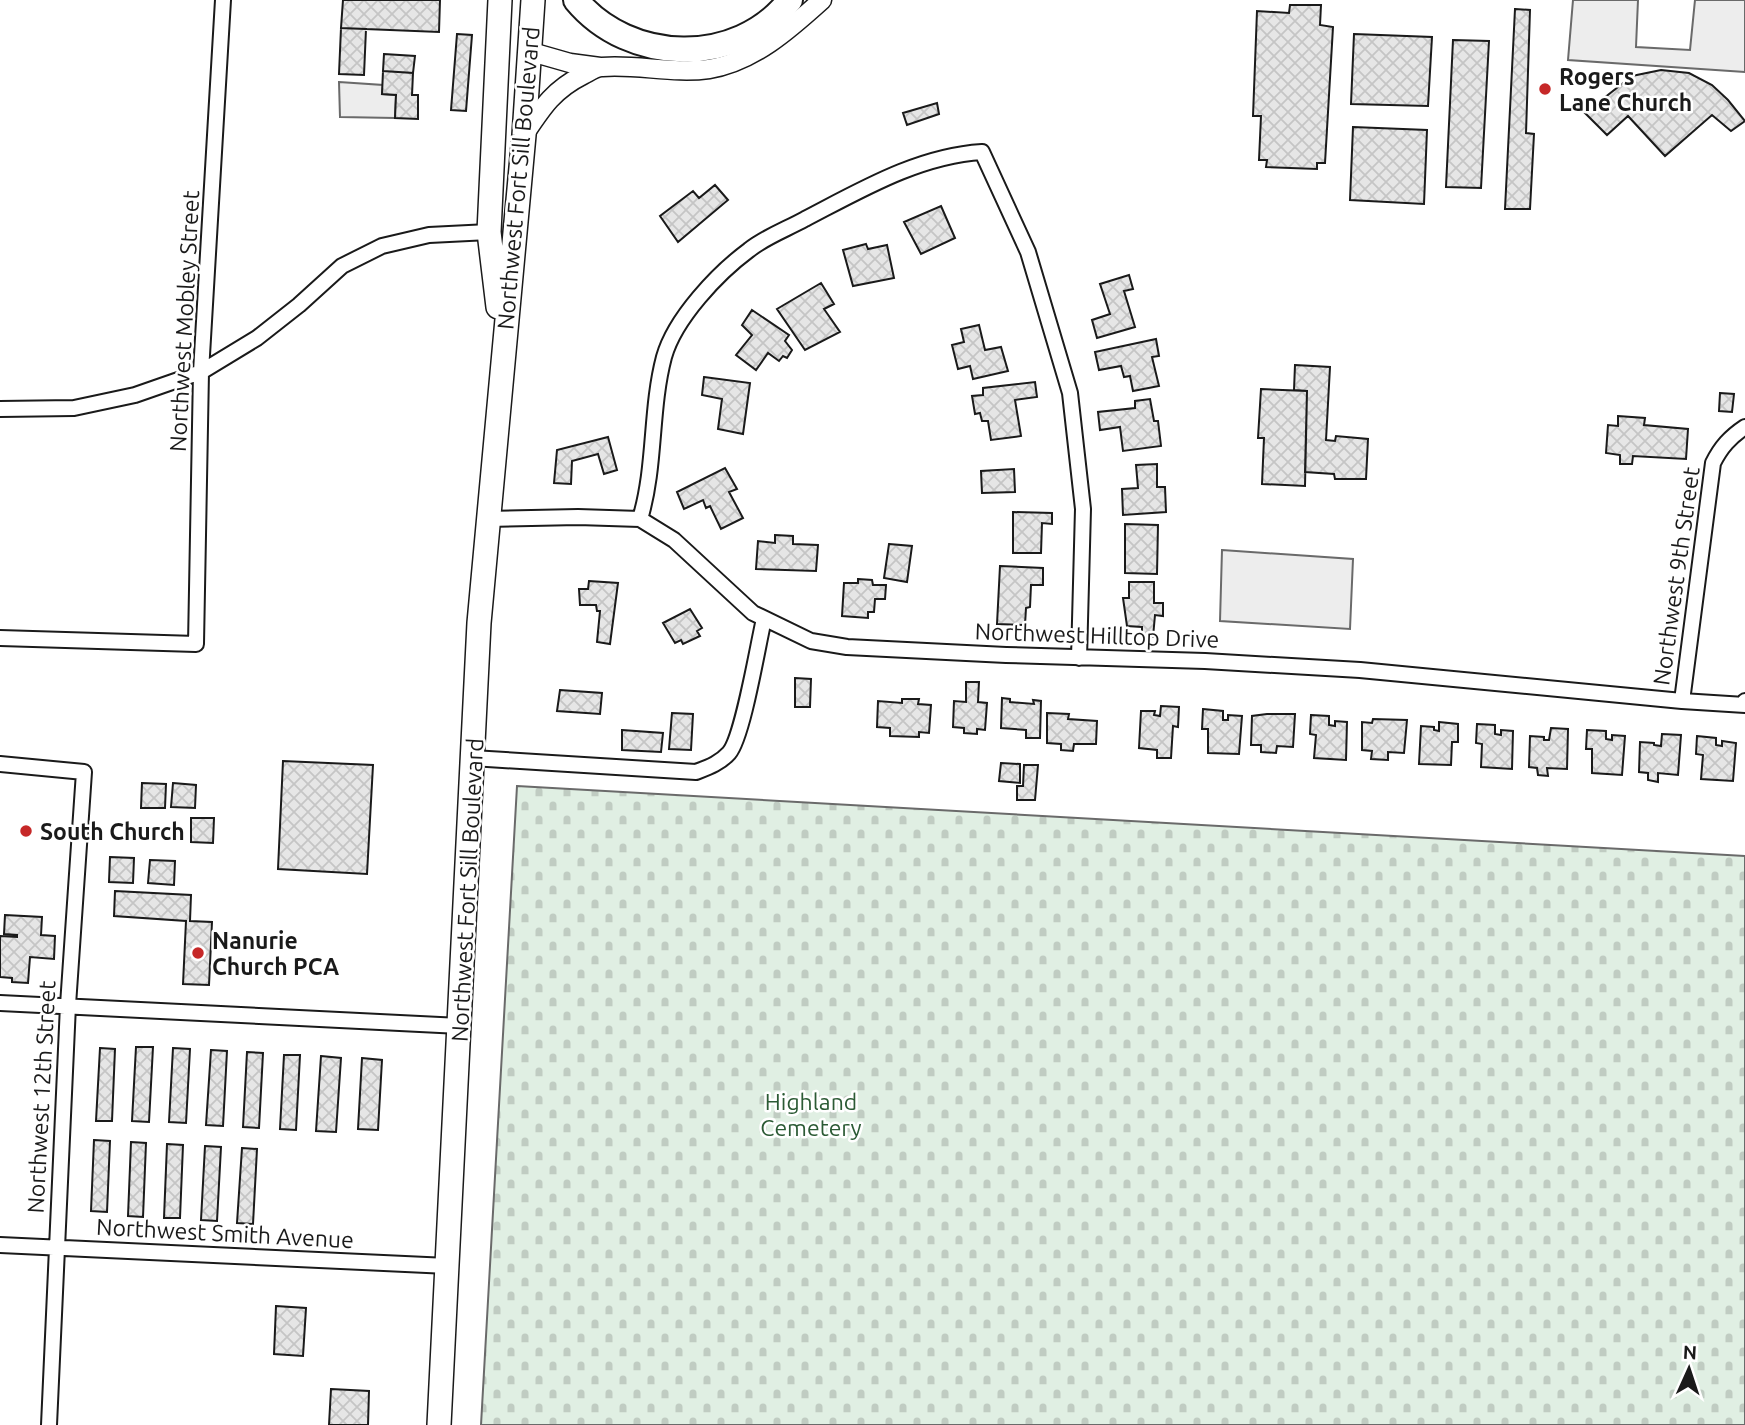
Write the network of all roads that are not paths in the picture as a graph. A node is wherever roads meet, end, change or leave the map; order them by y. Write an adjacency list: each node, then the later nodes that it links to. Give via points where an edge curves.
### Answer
1 (223, 0): 12 (street, Northwest Mobley Street)
2 (533, 0): 7 (main road, Northwest Fort Sill Boulevard)
3 (576, 0): 4 (highway, via 607,27 636,41 692,51 747,35)
4 (790, 0)
5 (822, 0): 8 (street, via 789,30 736,61 710,69)
6 (500, 4): 7 (main road, via 514,36); 10 (main road, Northwest Fort Sill Boulevard)
7 (528, 51): 8 (street); 9 (main road, Northwest Fort Sill Boulevard)
8 (600, 67): 9 (street, via 549,98)
9 (524, 135): 11 (main road, Northwest Fort Sill Boulevard)
10 (489, 232): 11 (main road, Northwest Fort Sill Boulevard); 12 (street, via 429,236 382,246 342,266 257,338)
11 (503, 355): 15 (main road, Northwest Fort Sill Boulevard)
12 (201, 372): 13 (street, via 135,396 74,408); 18 (street, Northwest Mobley Street, via 196,644)
13 (0, 409)
14 (1745, 428): 20 (street, Northwest 9th Street, via 1720,449 1713,463)
15 (487, 519): 16 (street, Northwest Hilltop Drive); 22 (main road, Northwest Fort Sill Boulevard)
16 (640, 519): 17 (street, Northwest Hilltop Drive, via 674,540); 19 (street, via 665,354 688,310 724,270 751,247 912,166 954,154 982,152 1028,251 1070,393 1083,509)
17 (764, 619): 19 (street, Northwest Hilltop Drive, via 811,641 847,647); 22 (street, via 741,726 731,751 713,766 696,772)
18 (0, 638)
19 (1079, 658): 20 (street, Northwest Hilltop Drive, via 1360,670)
20 (1682, 701): 21 (street, Northwest Hilltop Drive)
21 (1745, 703)
22 (472, 758): 26 (main road, Northwest Fort Sill Boulevard)
23 (0, 764): 25 (street, Northwest 12th Street, via 84,772)
24 (0, 1003): 25 (street)
25 (68, 1005): 26 (street); 28 (street, Northwest 12th Street)
26 (460, 1026): 29 (main road, Northwest Fort Sill Boulevard)
27 (0, 1245): 28 (street, Northwest Smith Avenue)
28 (56, 1247): 29 (street, Northwest Smith Avenue); 30 (street, Northwest 12th Street)
29 (448, 1266): 31 (main road, Northwest Fort Sill Boulevard)
30 (49, 1425)
31 (439, 1425)

